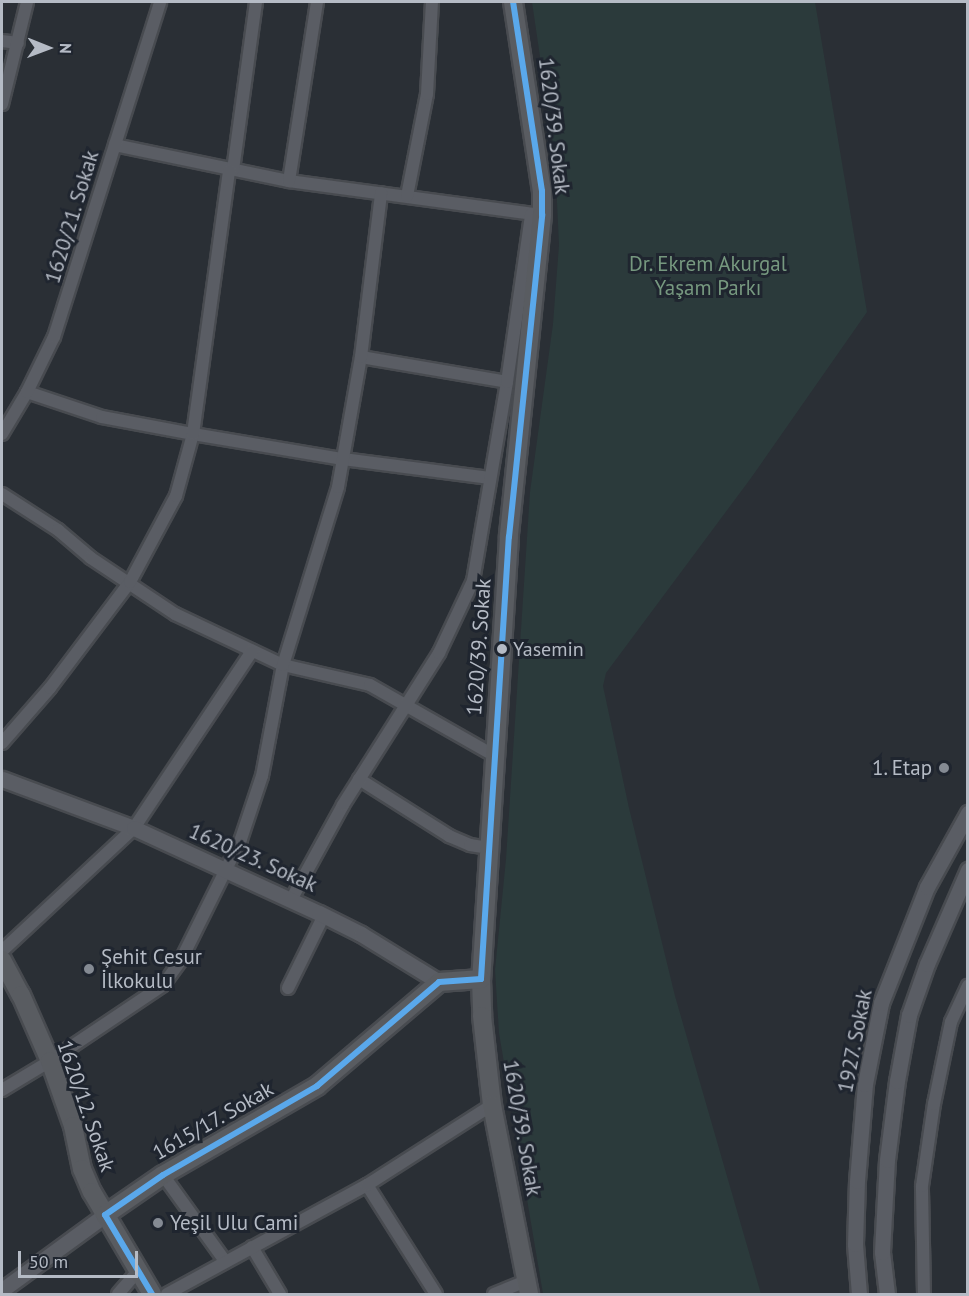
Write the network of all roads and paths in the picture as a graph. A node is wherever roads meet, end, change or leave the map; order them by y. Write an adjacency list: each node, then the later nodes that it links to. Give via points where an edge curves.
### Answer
1 (27, 2): 8 (street)
2 (160, 2): 10 (street, 1620/21. Sokak)
3 (256, 2): 11 (street)
4 (317, 2): 12 (street)
5 (432, 2): 14 (street, via 427,93)
6 (513, 2): 15 (main road, 1620/39. Sokak, via 542,191)
7 (2, 41): 8 (street)
8 (18, 43): 9 (street)
9 (2, 105)
10 (115, 145): 11 (street); 18 (street, 1620/21. Sokak, via 57,327)
11 (231, 170): 12 (street); 19 (street)
12 (289, 181): 13 (street)
13 (381, 193): 14 (street); 16 (street)
14 (406, 196): 15 (street)
15 (536, 215): 17 (street); 29 (main road, 1620/39. Sokak)
16 (361, 357): 17 (street); 21 (street)
17 (507, 382): 22 (street)
18 (27, 392): 19 (street, via 102,417); 20 (street, 1620/21. Sokak)
19 (193, 434): 21 (street); 24 (street, via 176,496)
20 (2, 435)
21 (343, 459): 22 (street); 26 (street, via 338,487)
22 (490, 478): 27 (street, via 473,581 439,653)
23 (2, 494): 24 (street)
24 (130, 582): 25 (street, via 174,614); 28 (street, via 50,688)
25 (252, 651): 26 (street); 33 (street)
26 (283, 665): 27 (street, via 370,685); 36 (street, via 262,776)
27 (406, 705): 29 (street); 31 (street)
28 (2, 743)
29 (495, 756): 34 (main road, 1620/39. Sokak)
30 (2, 779): 33 (street, 1620/23. Sokak)
31 (360, 779): 34 (street, via 449,836); 37 (street)
32 (968, 813): 62 (street, 1927. Sokak, via 927,887 881,1003 866,1084 857,1181 855,1244)
33 (134, 828): 36 (street, 1620/23. Sokak); 39 (street)
34 (489, 848): 41 (main road, 1620/39. Sokak)
35 (968, 870): 63 (street, via 909,1015 887,1160 882,1252)
36 (226, 872): 37 (street, 1620/23. Sokak); 45 (street, via 182,960 163,985)
37 (291, 900): 38 (street, 1620/23. Sokak)
38 (324, 915): 42 (street, 1620/23. Sokak); 44 (street)
39 (2, 951)
40 (2, 960): 45 (main road, 1620/12. Sokak)
41 (481, 979): 42 (main road); 47 (main road, 1620/39. Sokak)
42 (439, 982): 48 (main road, 1615/17. Sokak, via 317,1086)
43 (968, 986): 64 (street, via 951,1022 922,1186)
44 (288, 988)
45 (50, 1061): 46 (street); 50 (main road, 1620/12. Sokak, via 73,1126 82,1169)
46 (2, 1090)
47 (492, 1105): 49 (street); 54 (main road, 1620/39. Sokak)
48 (163, 1175): 50 (main road, 1615/17. Sokak); 52 (street)
49 (367, 1185): 51 (street); 60 (street)
50 (105, 1215): 53 (main road, 1620/12. Sokak); 55 (street, 1615/17. Sokak)
51 (252, 1247): 52 (street); 59 (street)
52 (225, 1261): 58 (street)
53 (138, 1272): 56 (street); 57 (main road, 1620/12. Sokak)
54 (527, 1288): 61 (street)
55 (2, 1290)
56 (118, 1294)
57 (152, 1294)
58 (167, 1294)
59 (280, 1294)
60 (436, 1294)
61 (494, 1294)
62 (859, 1294)
63 (887, 1294)
64 (924, 1294)

